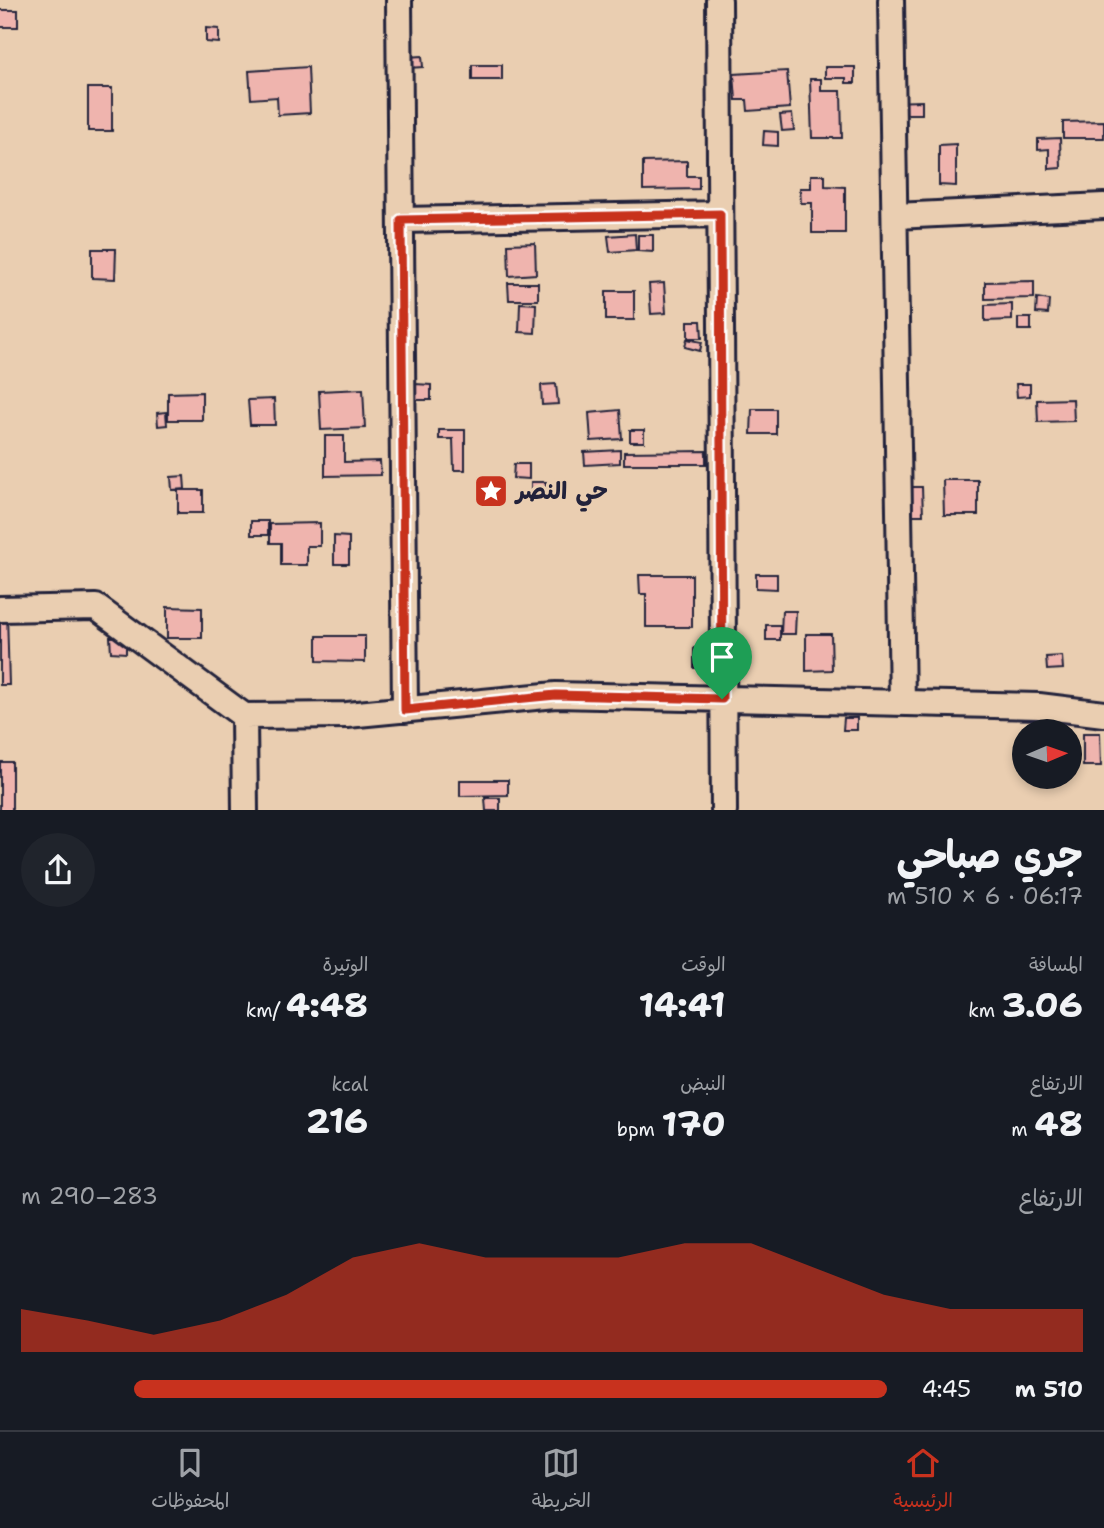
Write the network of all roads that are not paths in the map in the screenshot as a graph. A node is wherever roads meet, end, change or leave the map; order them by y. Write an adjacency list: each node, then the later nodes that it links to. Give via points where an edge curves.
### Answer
1 (399, 0): 7 (street)
2 (719, 0): 5 (street)
3 (891, 0): 6 (street)
4 (1104, 206): 6 (street)
5 (720, 214): 7 (street); 9 (street)
6 (895, 216): 10 (street)
7 (401, 220): 11 (street)
8 (0, 609): 13 (street, via 96,607)
9 (722, 699): 10 (street); 11 (street, via 556,695); 15 (street)
10 (902, 703): 12 (street, via 1039,706)
11 (405, 710): 13 (street)
12 (1104, 714)
13 (244, 716): 14 (street)
14 (246, 810)
15 (724, 810)

